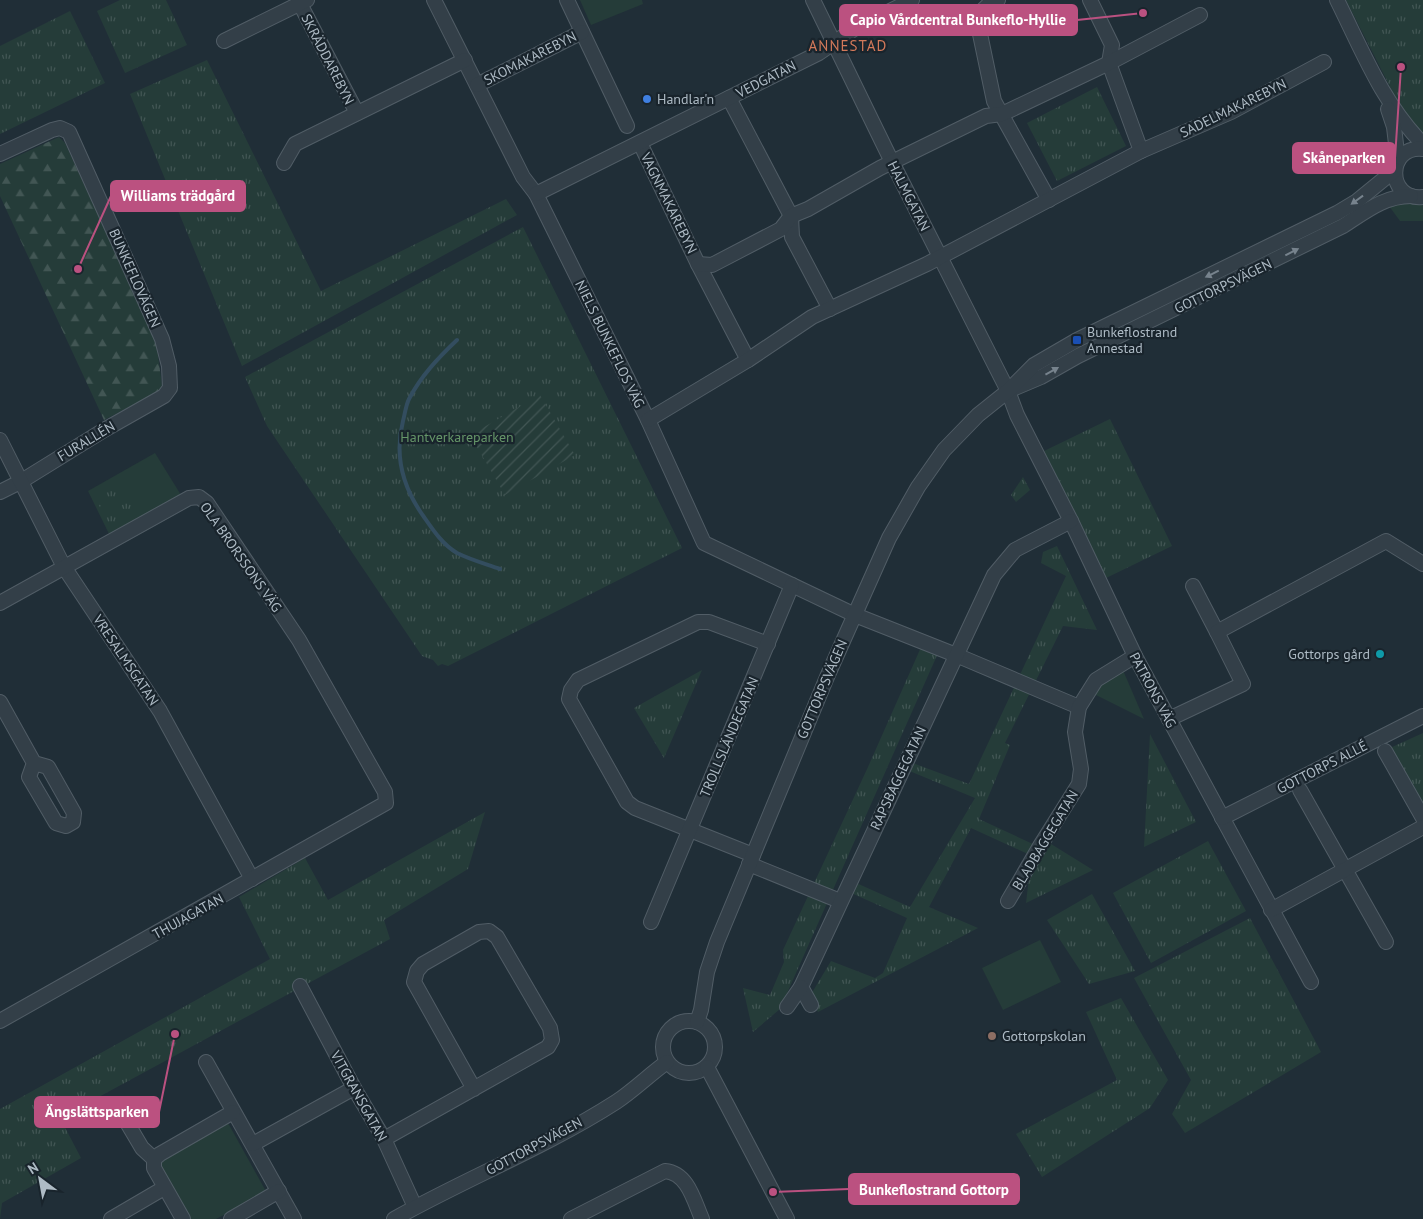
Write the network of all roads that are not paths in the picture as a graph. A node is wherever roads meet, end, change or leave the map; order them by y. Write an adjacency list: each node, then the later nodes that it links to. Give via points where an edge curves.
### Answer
1 (434, 0): 13 (street, NIELS BUNKEFLOS VÄG)
2 (567, 0): 10 (street, SKOMAKAREBYN)
3 (813, 0): 12 (street, HALMGATAN)
4 (912, 0): 12 (street, VEDGATAN)
5 (998, 0): 20 (street, via 983,10 980,28 994,101)
6 (1090, 0): 15 (street, via 1112,45)
7 (1337, 0): 17 (street)
8 (302, 1): 11 (street); 19 (street, SKRÄDDAREBYN)
9 (1200, 15): 15 (street)
10 (582, 32): 16 (street, SKOMAKAREBYN); 21 (street, SKOMAKAREBYN)
11 (224, 41)
12 (834, 42): 18 (street, VEDGATAN); 27 (street, HALMGATAN)
13 (464, 60): 16 (street, NIELS BUNKEFLOS VÄG); 19 (street)
14 (1324, 62): 25 (street, SADELMAKAREBYN, via 1231,112)
15 (1109, 63): 20 (street); 25 (street)
16 (477, 85): 30 (street, NIELS BUNKEFLOS VÄG, via 523,178)
17 (1384, 96): 23 (street); 29 (street, via 1394,127)
18 (729, 98): 22 (street, VEDGATAN); 33 (street)
19 (357, 114): 28 (street, via 295,144)
20 (1002, 114): 27 (street, via 986,116); 32 (street)
21 (627, 126)
22 (640, 143): 30 (street, VEDGATAN); 35 (street, VAGNMAKAREBYN)
23 (1423, 144)
24 (1423, 149): 29 (street, GOTTORPSVÄGEN, via 1407,151)
25 (1142, 151): 32 (street, SADELMAKAREBYN)
26 (0, 154): 38 (street, BUNKEFLOVÄGEN, via 52,130 60,128 69,132 162,338)
27 (892, 162): 33 (street, VAGNMAKAREBYN); 34 (street, HALMGATAN)
28 (284, 163)
29 (1396, 165): 31 (street, GOTTORPSVÄGEN, via 1399,188); 39 (street, GOTTORPSVÄGEN, one-way to 39, via 1357,201 1337,213 1077,340 1034,365)
30 (536, 194): 40 (street, NIELS BUNKEFLOS VÄG)
31 (1417, 197): 39 (street, GOTTORPSVÄGEN, one-way to 31, via 1344,226 1383,201 1399,196)
32 (1049, 200): 34 (street, SADELMAKAREBYN)
33 (791, 216): 35 (street, VAGNMAKAREBYN, via 781,229 712,265); 36 (street, via 792,238)
34 (941, 257): 36 (street); 39 (street, HALMGATAN)
35 (698, 264): 37 (street, VAGNMAKAREBYN)
36 (830, 309): 37 (street, via 812,317)
37 (748, 360): 40 (street)
38 (170, 388): 42 (street, FURALLÉN, via 164,396)
39 (1008, 391): 44 (street, PATRONS VÄG); 50 (street, GOTTORPSVÄGEN, via 978,415 944,450 918,487 888,538)
40 (648, 420): 47 (street, NIELS BUNKEFLOS VÄG, via 704,543)
41 (0, 440): 42 (street, VRESALMSGATAN)
42 (20, 482): 43 (street, FURALLÉN); 46 (street, VRESALMSGATAN)
43 (0, 492)
44 (1071, 521): 53 (street, RAPSBAGGEGATAN, via 1015,550 994,575); 54 (street, PATRONS VÄG)
45 (1423, 564): 51 (street, via 1386,540)
46 (64, 568): 49 (street, OLA BRORSSONS VÄG); 62 (street, OLA BRORSSONS VÄG, via 190,498 199,497 207,503 299,640 386,792 386,803); 69 (street, VRESALMSGATAN, via 160,711)
47 (792, 585): 50 (street, NIELS BUNKEFLOS VÄG); 52 (street, TROLLSLÄNDEGATAN)
48 (1193, 586): 51 (street)
49 (0, 603)
50 (855, 615): 53 (street); 67 (street, GOTTORPSVÄGEN)
51 (1217, 632): 58 (street, via 1243,684)
52 (768, 644): 66 (street, TROLLSLÄNDEGATAN); 66 (street, via 709,622 698,622 578,680 571,690 569,699 627,802)
53 (956, 655): 56 (street); 70 (street, RAPSBAGGEGATAN)
54 (1135, 656): 56 (street, BLADBAGGEGATAN, via 1096,680); 58 (street, PATRONS VÄG)
55 (0, 702): 60 (street)
56 (1079, 707): 71 (street, BLADBAGGEGATAN, via 1075,732 1079,784)
57 (1423, 716): 63 (street, GOTTORPS ALLÉ)
58 (1169, 719): 63 (street, PATRONS VÄG)
59 (1385, 751): 64 (street)
60 (34, 763)
61 (1300, 790): 68 (street)
62 (376, 810): 69 (street, THUJAGATAN)
63 (1222, 818): 72 (street, PATRONS VÄG)
64 (1423, 818)
65 (1423, 827): 68 (street)
66 (689, 829): 67 (street); 73 (street, TROLLSLÄNDEGATAN)
67 (751, 859): 70 (street); 81 (street, GOTTORPSVÄGEN, via 707,972 702,1010)
68 (1345, 870): 72 (street); 74 (street)
69 (252, 879): 80 (street, THUJAGATAN)
70 (840, 901): 77 (street, RAPSBAGGEGATAN)
71 (1008, 901)
72 (1271, 910): 75 (street, PATRONS VÄG)
73 (651, 922)
74 (1386, 942)
75 (1311, 982)
76 (300, 986): 85 (street, VITGRANSGATAN)
77 (801, 987): 78 (street); 79 (street, RAPSBAGGEGATAN)
78 (811, 1005)
79 (787, 1007)
80 (0, 1021)
81 (697, 1022): 83 (street, via 680,1022 668,1032 662,1047); 84 (street, via 712,1032 715,1041 716,1050)
82 (206, 1062): 88 (street)
83 (667, 1062): 84 (street, via 682,1073 700,1072); 94 (street, GOTTORPSVÄGEN, via 616,1102 564,1132)
84 (707, 1067): 102 (street)
85 (354, 1088): 89 (street, VITGRANSGATAN); 90 (street)
86 (474, 1089): 86 (street, via 548,1047 552,1040 550,1028 497,937 489,931 479,932 423,964 414,982); 89 (street)
87 (119, 1109): 91 (street, via 142,1148)
88 (233, 1112): 90 (street); 91 (street)
89 (384, 1139): 94 (street, VITGRANSGATAN)
90 (253, 1144): 93 (street)
91 (154, 1159): 92 (street, via 154,1168)
92 (164, 1188): 95 (street); 96 (street)
93 (279, 1191): 97 (street); 98 (street)
94 (415, 1207): 99 (street, GOTTORPSVÄGEN)
95 (111, 1219)
96 (183, 1219)
97 (231, 1219)
98 (294, 1219)
99 (394, 1219)
100 (571, 1219): 101 (street, via 665,1171 675,1172 681,1177)
101 (702, 1219)
102 (787, 1219)

